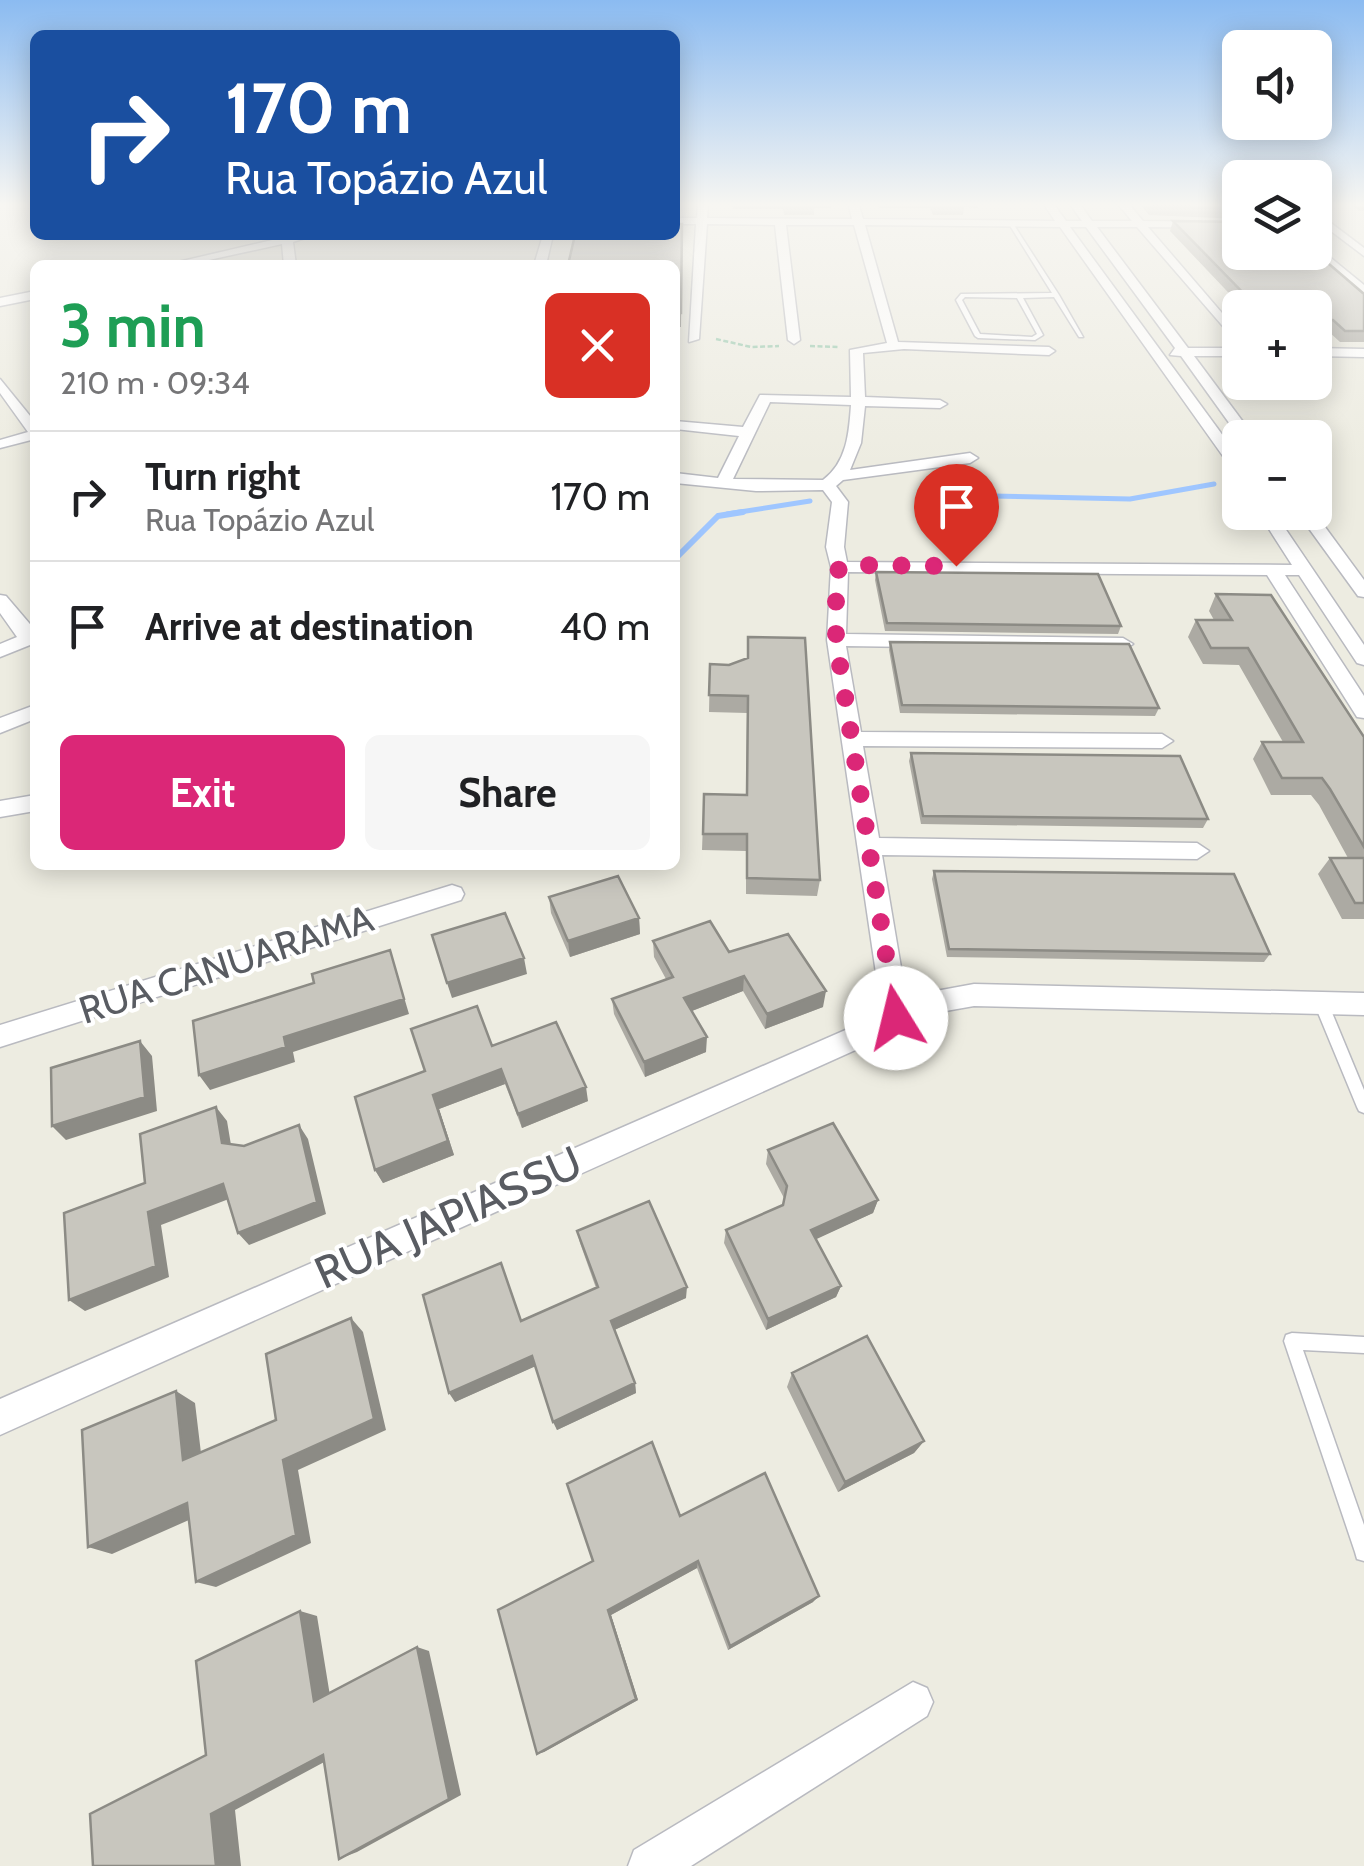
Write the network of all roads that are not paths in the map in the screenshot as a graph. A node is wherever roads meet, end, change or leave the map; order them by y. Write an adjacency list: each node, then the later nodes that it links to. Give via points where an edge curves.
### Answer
1 (697, 290): 14 (street)
2 (788, 290): 15 (street)
3 (877, 290): 16 (street)
4 (1053, 290): 8 (lane)
5 (1112, 290): 18 (street)
6 (1140, 290): 19 (street)
7 (1196, 290): 12 (street)
8 (1056, 295): 10 (lane); 13 (lane)
9 (30, 296): 11 (street)
10 (1019, 296): 10 (lane, via 963,295 959,300 978,336 1038,338)
11 (0, 302)
12 (1222, 321)
13 (1081, 336)
14 (694, 339)
15 (794, 340)
16 (892, 341)
17 (1048, 351): 24 (street, via 904,344 856,350)
18 (1158, 352): 19 (street); 32 (street)
19 (1187, 352): 20 (street); 26 (street)
20 (1222, 352)
21 (1332, 352): 22 (street)
22 (1364, 352)
23 (0, 382): 28 (street)
24 (861, 402): 25 (street); 29 (street, via 765,398); 35 (street)
25 (940, 404)
26 (1235, 420)
27 (680, 426): 29 (street)
28 (30, 427)
29 (748, 432): 36 (street)
30 (30, 435): 31 (street)
31 (0, 444)
32 (1222, 444)
33 (970, 458): 35 (street)
34 (680, 479): 36 (street)
35 (832, 480): 36 (street); 39 (street, via 840,502 834,547)
36 (723, 484)
37 (1277, 530): 41 (street)
38 (1320, 530): 42 (street)
39 (840, 567): 40 (street); 47 (street)
40 (1273, 570): 41 (street); 51 (street)
41 (1302, 570): 50 (street)
42 (1357, 572): 43 (street)
43 (1364, 592)
44 (0, 600): 45 (street)
45 (30, 636)
46 (30, 637): 49 (street)
47 (836, 640): 48 (street); 54 (street)
48 (1123, 644)
49 (0, 650)
50 (1364, 658)
51 (1364, 712)
52 (30, 713): 53 (street)
53 (0, 726)
54 (850, 739): 55 (street); 58 (street)
55 (1162, 740)
56 (30, 804): 57 (street)
57 (0, 809)
58 (868, 846): 59 (street); 63 (street)
59 (1197, 852)
60 (452, 894): 64 (street, RUA CANUARAMA)
61 (1321, 1003): 62 (street, RUA JAPIASSU); 63 (street, RUA JAPIASSU, via 974,995); 65 (lane)
62 (1364, 1004)
63 (896, 1018): 67 (street, RUA JAPIASSU)
64 (0, 1036)
65 (1364, 1107)
66 (1364, 1345): 68 (lane, via 1292,1342)
67 (0, 1416)
68 (1364, 1552)
69 (914, 1702): 70 (street)
70 (650, 1866)

